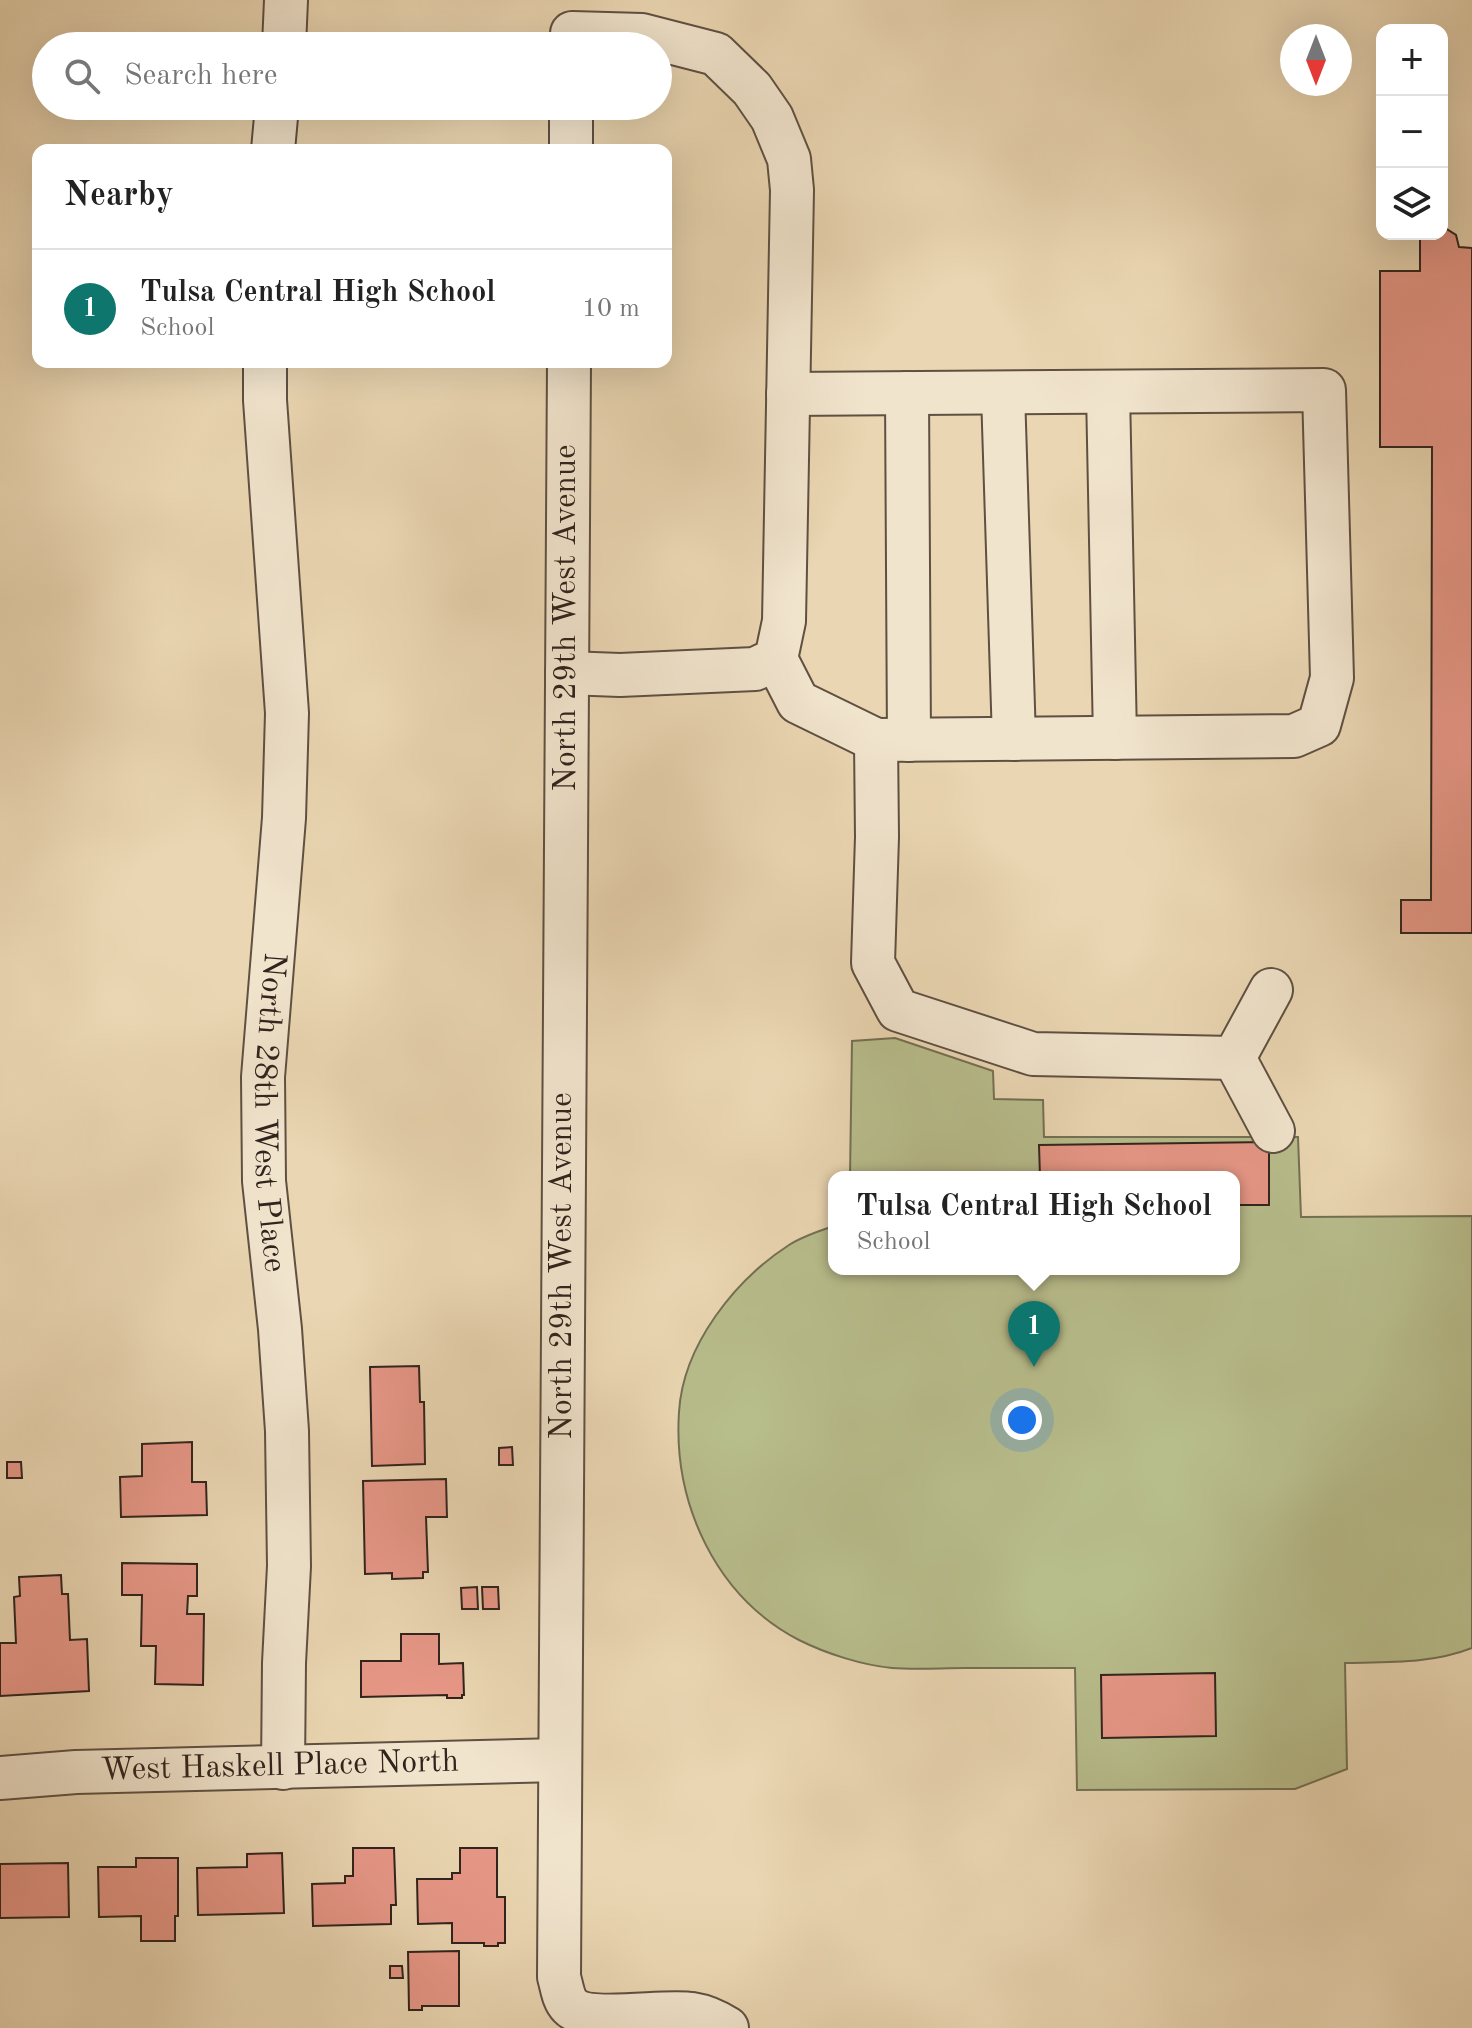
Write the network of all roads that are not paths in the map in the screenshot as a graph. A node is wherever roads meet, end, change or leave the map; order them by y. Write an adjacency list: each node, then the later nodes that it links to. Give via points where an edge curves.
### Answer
1 (286, 0): 3 (street)
2 (572, 26): 4 (street)
3 (285, 32)
4 (619, 32)
5 (672, 43): 15 (street, via 716,54 752,89 772,118 789,159)
6 (276, 120): 8 (street)
7 (571, 120): 9 (street)
8 (274, 144)
9 (571, 144)
10 (265, 368): 25 (street, North 28th West Place, via 287,713 263,1077 264,1181 287,1431)
11 (569, 368): 17 (street, North 29th West Avenue)
12 (1108, 392): 14 (street); 18 (street); 18 (street, via 1324,390 1332,678 1319,725 1294,736)
13 (907, 393): 14 (street); 15 (street); 20 (street)
14 (1003, 393): 19 (street)
15 (788, 394): 16 (street, via 784,621)
16 (776, 659): 17 (street, via 755,669); 20 (street, via 798,702)
17 (567, 673): 24 (street, North 29th West Avenue)
18 (1115, 738): 19 (street)
19 (1014, 739): 20 (street)
20 (893, 740): 22 (street, via 877,837 873,963 898,1010 1033,1054)
21 (1271, 990): 22 (street)
22 (1234, 1058): 23 (street)
23 (1273, 1131)
24 (560, 1760): 25 (street, West Haskell Place North); 27 (street, North 29th West Avenue, via 559,1977 568,2005 579,2013 603,2016 691,2014)
25 (283, 1768): 26 (street, West Haskell Place North)
26 (0, 1778)
27 (727, 2028)

